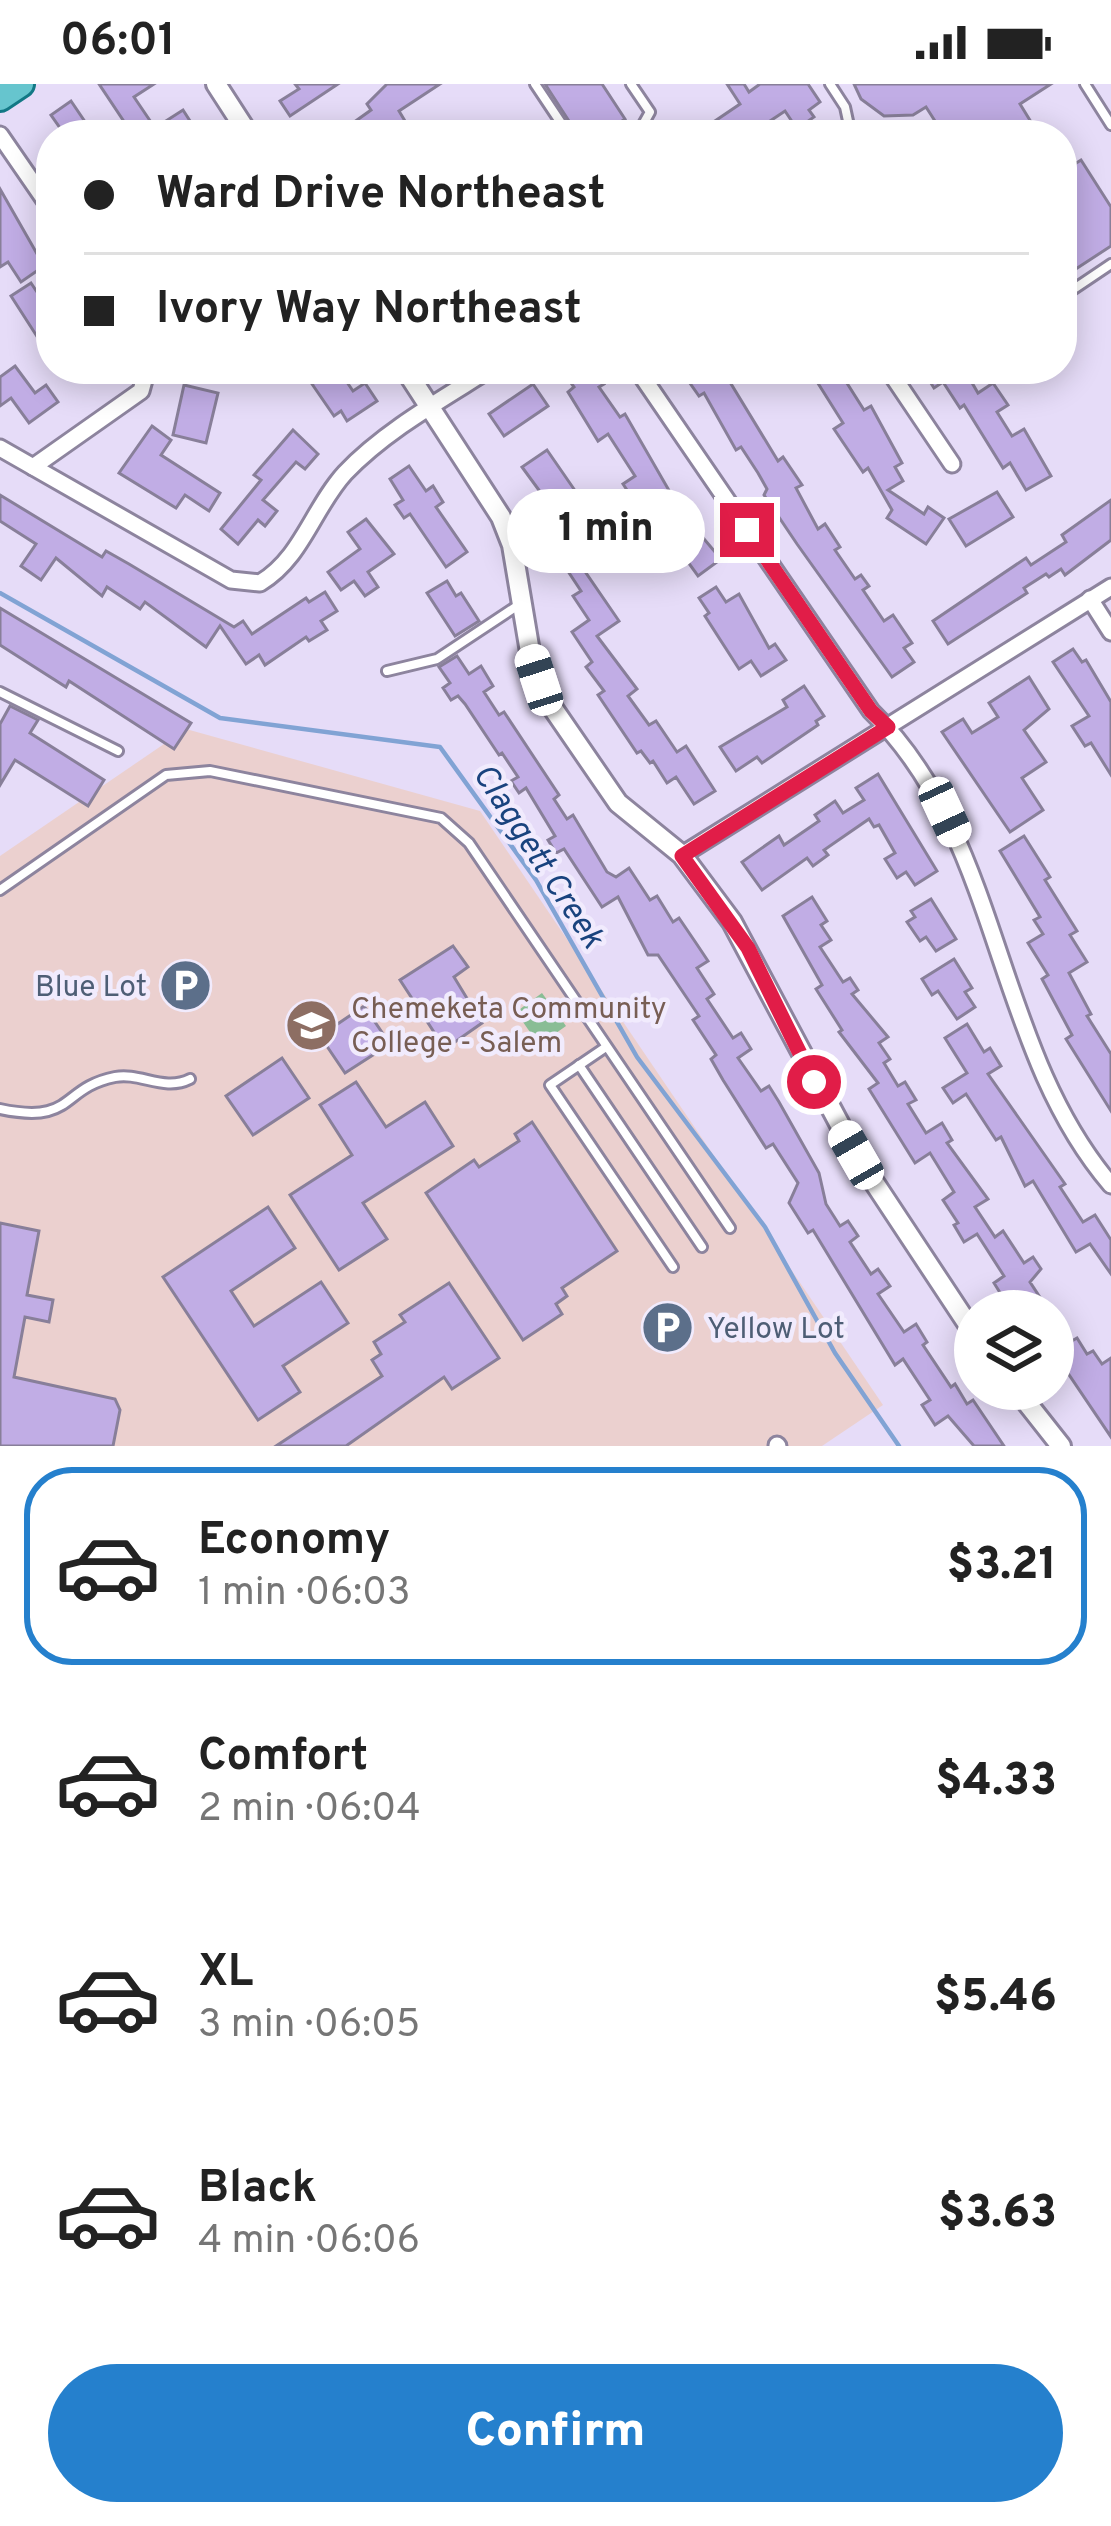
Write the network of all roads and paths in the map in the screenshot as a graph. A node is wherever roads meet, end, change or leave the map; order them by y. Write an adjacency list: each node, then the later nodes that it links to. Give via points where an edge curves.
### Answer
1 (21, 84): 7 (main road)
2 (216, 84): 8 (street)
3 (535, 84): 9 (lane)
4 (631, 84): 10 (lane, via 650,112)
5 (830, 84): 11 (lane)
6 (1085, 84): 12 (lane)
7 (0, 98)
8 (239, 120)
9 (559, 120)
10 (646, 120)
11 (849, 120)
12 (1111, 124)
13 (0, 135): 14 (street)
14 (36, 187)
15 (1111, 264): 16 (lane)
16 (1077, 287)
17 (140, 384): 25 (street)
18 (416, 384): 22 (street)
19 (467, 384): 22 (street)
20 (647, 384): 32 (street)
21 (898, 384): 24 (street)
22 (431, 407): 25 (street, via 340,478 292,554 260,584 231,580); 28 (street, via 501,517)
23 (0, 448): 25 (street)
24 (952, 464)
25 (33, 467)
26 (1111, 587): 27 (street)
27 (1090, 599): 29 (street); 32 (street)
28 (521, 603): 30 (lane, via 437,659); 34 (street, via 550,704 618,803)
29 (1111, 632)
30 (387, 671)
31 (0, 692): 33 (lane)
32 (888, 727): 34 (street); 40 (street, via 961,846 1057,1108)
33 (118, 751)
34 (682, 856): 44 (street, via 748,948 856,1155)
35 (0, 890): 36 (lane, via 181,770 422,812 469,843)
36 (606, 1047): 37 (lane); 41 (lane)
37 (579, 1065): 42 (lane); 43 (lane, via 550,1085)
38 (190, 1079): 39 (lane, via 112,1077 45,1115)
39 (0, 1109)
40 (1111, 1185)
41 (730, 1228)
42 (702, 1247)
43 (673, 1267)
44 (954, 1303)
45 (1033, 1410): 46 (street)
46 (1061, 1446)

